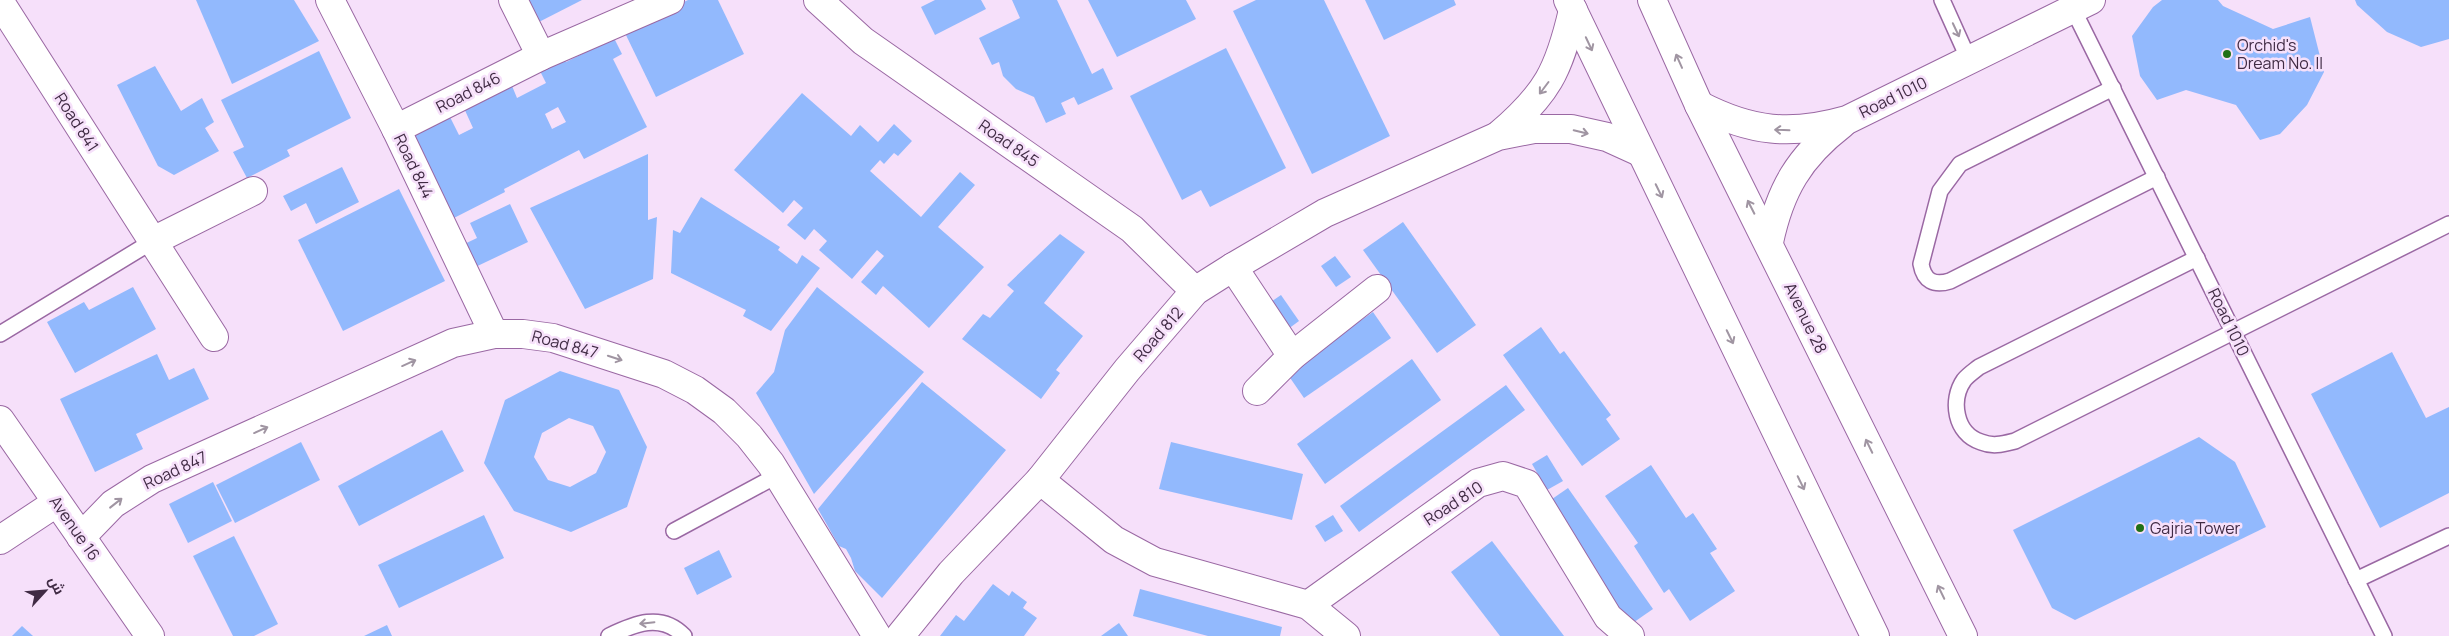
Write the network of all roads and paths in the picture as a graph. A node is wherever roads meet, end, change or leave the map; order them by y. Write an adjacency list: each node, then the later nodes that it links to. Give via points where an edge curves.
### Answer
1 (330, 0): 15 (street, Road 844)
2 (513, 0): 10 (street)
3 (670, 0): 10 (street, Road 846)
4 (1652, 0): 13 (street, Avenue 28, one-way to 4)
5 (1941, 0): 11 (lane, one-way to 11)
6 (825, 1): 26 (street, Road 845, via 864,41 1132,229)
7 (0, 2): 21 (street, Road 841)
8 (2082, 4): 11 (street, Road 1010); 12 (lane, Road 1010)
9 (1570, 5): 16 (street, Road 812, one-way to 16, via 1565,47 1550,81 1527,111); 17 (street, one-way to 17)
10 (541, 56): 15 (street, Road 846)
11 (1969, 60): 14 (street, Road 1010)
12 (2113, 88): 18 (lane, Road 1010); 18 (lane, via 1960,164 1940,191 1921,264 1923,274 1930,282 1940,284 1950,280)
13 (1699, 105): 14 (street, Road 1010, one-way to 13, via 1822,127 1771,130 1721,117); 22 (street, Avenue 28, one-way to 13)
14 (1847, 120): 22 (street, Road 1010, via 1823,138 1797,168 1775,213)
15 (396, 129): 29 (street, Road 844)
16 (1498, 136): 17 (street, Road 812, one-way to 17, via 1534,129 1571,129 1607,138); 24 (street, Road 812, via 1326,213)
17 (1640, 152): 50 (street, one-way to 50)
18 (2157, 177): 23 (lane, Road 1010)
19 (254, 191): 21 (street)
20 (2449, 224): 27 (lane)
21 (153, 242): 28 (lane); 30 (street, Road 841)
22 (1769, 242): 51 (street, Avenue 28, one-way to 22)
23 (2197, 258): 27 (lane, Road 1010); 27 (lane, via 1979,367 1965,378 1957,395 1956,414 1964,430 1979,442 1998,446 2015,441)
24 (1233, 267): 26 (street, Road 812); 31 (street)
25 (1377, 289): 31 (street)
26 (1195, 291): 35 (street, Road 812)
27 (2233, 331): 41 (lane, Road 1010)
28 (0, 334)
29 (494, 334): 34 (street, Road 847, one-way to 34, via 553,338 664,374 695,390 724,411 749,436); 39 (street, Road 847, one-way to 29, via 113,504 152,479 453,343)
30 (214, 337)
31 (1292, 356): 32 (street)
32 (1257, 391)
33 (0, 420): 36 (street, Avenue 16)
34 (778, 475): 37 (lane); 46 (street, Road 847)
35 (1040, 480): 42 (street, via 1114,540 1155,562); 47 (street, Road 812, via 951,573)
36 (56, 503): 39 (street, Avenue 16); 40 (street)
37 (674, 530)
38 (2449, 536): 41 (lane)
39 (81, 537): 43 (street, Avenue 16)
40 (0, 540)
41 (2356, 580): 52 (lane, Road 1010)
42 (1308, 605): 48 (street); 49 (street, Road 810, via 1478,483 1503,476 1527,484 1608,617)
43 (150, 636)
44 (609, 636): 45 (lane, one-way to 44, via 670,625 657,622 632,625)
45 (684, 636)
46 (877, 636)
47 (900, 636)
48 (1346, 636)
49 (1630, 636)
50 (1875, 636)
51 (1963, 636)
52 (2384, 636)

